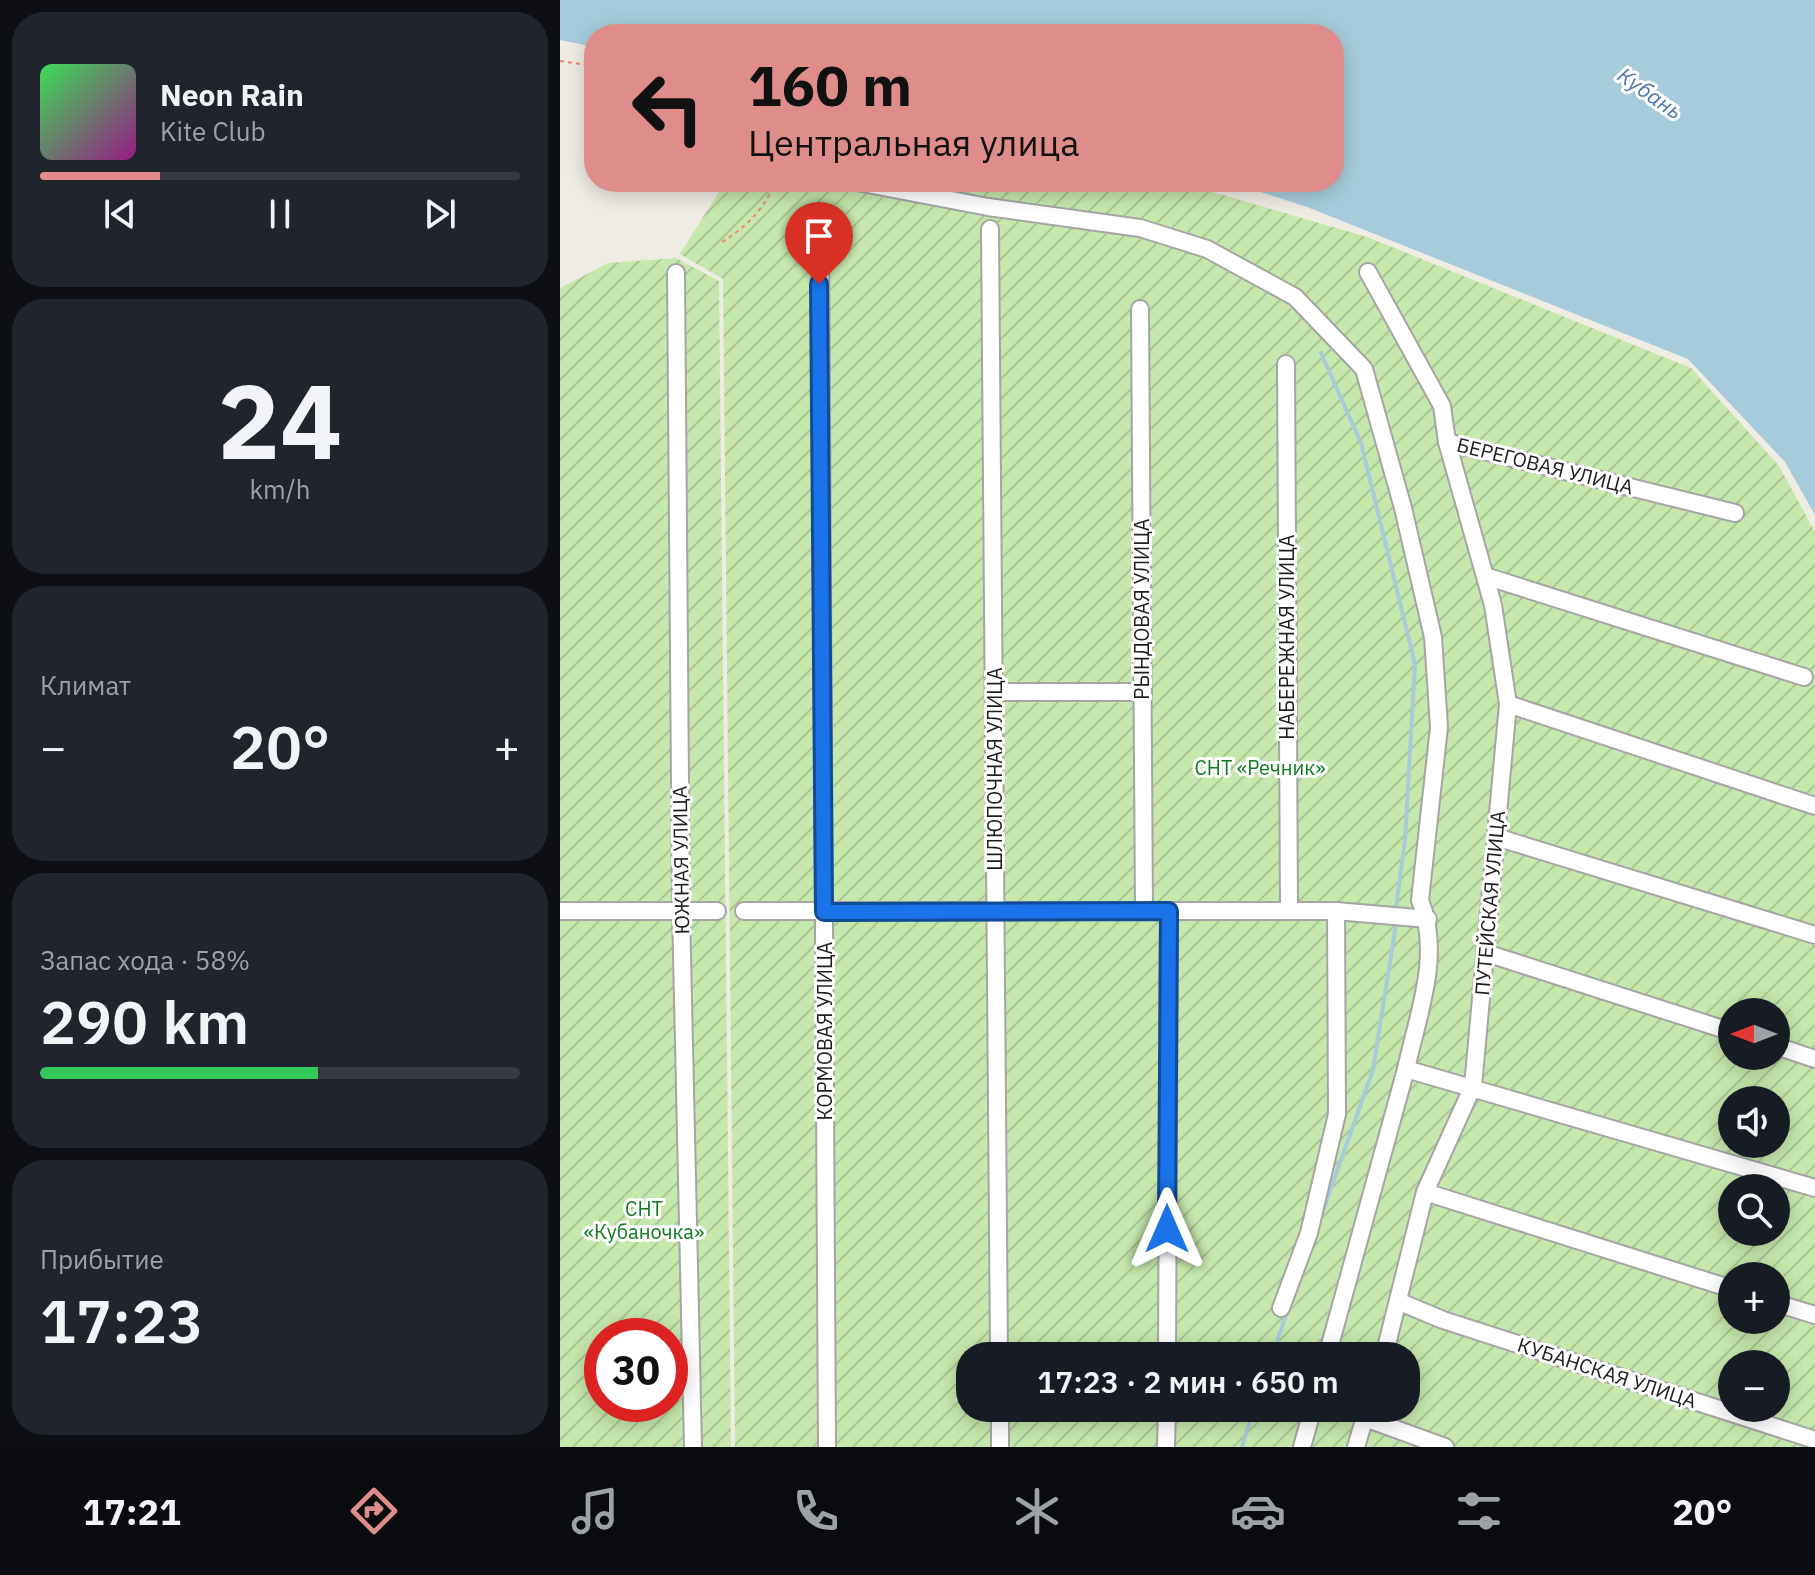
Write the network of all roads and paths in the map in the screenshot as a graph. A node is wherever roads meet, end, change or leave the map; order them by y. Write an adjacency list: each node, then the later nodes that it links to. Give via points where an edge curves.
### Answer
1 (560, 61): 2 (path)
2 (584, 65)
3 (771, 192): 7 (path, via 745,227)
4 (909, 192): 31 (street, via 1140,228 1207,249 1295,297 1364,369 1433,637 1439,727 1420,900)
5 (990, 229): 16 (street, ШЛЮПОЧНАЯ УЛИЦА)
6 (820, 230): 30 (street, КОРМОВАЯ УЛИЦА)
7 (722, 242)
8 (1368, 272): 12 (street, БЕРЕГОВАЯ УЛИЦА, via 1442,406)
9 (676, 273): 22 (street, ЮЖНАЯ УЛИЦА)
10 (1140, 309): 17 (street, РЫНДОВАЯ УЛИЦА)
11 (1286, 364): 24 (street, НАБЕРЕЖНАЯ УЛИЦА)
12 (1447, 442): 13 (street, БЕРЕГОВАЯ УЛИЦА); 14 (street, ПУТЕЙСКАЯ УЛИЦА)
13 (1735, 513)
14 (1485, 576): 15 (street); 18 (street, ПУТЕЙСКАЯ УЛИЦА)
15 (1804, 677)
16 (995, 692): 17 (street); 23 (street, ШЛЮПОЧНАЯ УЛИЦА)
17 (1143, 692): 21 (street, РЫНДОВАЯ УЛИЦА)
18 (1508, 704): 19 (street); 20 (street, ПУТЕЙСКАЯ УЛИЦА)
19 (1815, 806)
20 (1496, 837): 32 (street); 33 (street, ПУТЕЙСКАЯ УЛИЦА)
21 (1144, 909): 23 (street); 28 (street)
22 (681, 910): 25 (street); 26 (street); 56 (street, ЮЖНАЯ УЛИЦА)
23 (995, 910): 30 (street); 46 (street, ШЛЮПОЧНАЯ УЛИЦА)
24 (1289, 910): 28 (street); 29 (street)
25 (560, 911)
26 (717, 911)
27 (744, 911): 30 (street)
28 (1169, 911): 47 (street)
29 (1336, 911): 31 (street); 44 (street, via 1337,1114 1309,1233)
30 (824, 912): 57 (street, КОРМОВАЯ УЛИЦА)
31 (1428, 919): 37 (street, via 1431,957)
32 (1815, 935)
33 (1486, 953): 34 (street); 38 (street, ПУТЕЙСКАЯ УЛИЦА)
34 (1718, 1028)
35 (1790, 1051): 36 (street)
36 (1815, 1059)
37 (1406, 1069): 38 (street); 48 (street)
38 (1473, 1086): 39 (street); 40 (street, ПУТЕЙСКАЯ УЛИЦА)
39 (1815, 1188)
40 (1425, 1192): 41 (street); 42 (street, ПУТЕЙСКАЯ УЛИЦА)
41 (1718, 1285)
42 (1400, 1302): 49 (street, ПУТЕЙСКАЯ УЛИЦА); 55 (street, КУБАНСКАЯ УЛИЦА)
43 (1790, 1307): 45 (street)
44 (1281, 1308)
45 (1815, 1315)
46 (999, 1342)
47 (1167, 1342)
48 (1331, 1342)
49 (1388, 1342)
50 (1000, 1422): 58 (street)
51 (1167, 1422): 59 (street)
52 (1309, 1422): 60 (street)
53 (1363, 1422): 61 (street)
54 (1387, 1422): 62 (street)
55 (1815, 1440)
56 (693, 1447)
57 (827, 1447)
58 (1000, 1447)
59 (1166, 1447)
60 (1302, 1447)
61 (1356, 1447)
62 (1445, 1447)

